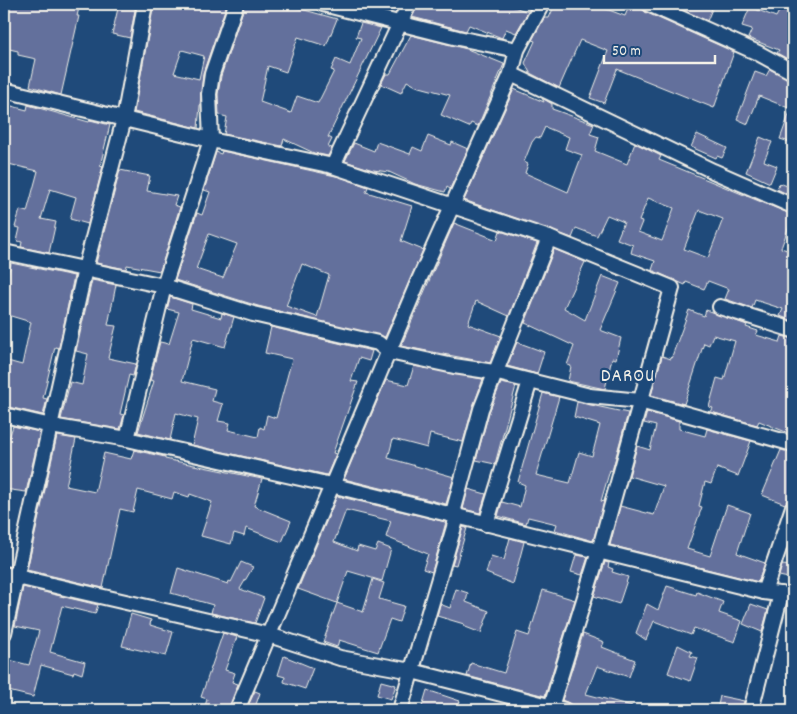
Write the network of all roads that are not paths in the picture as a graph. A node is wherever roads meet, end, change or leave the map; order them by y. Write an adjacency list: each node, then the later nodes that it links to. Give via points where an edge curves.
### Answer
1 (146, 4): 12 (street)
2 (236, 4): 13 (street, via 212,74 209,94)
3 (323, 4): 7 (street)
4 (409, 4): 7 (street)
5 (542, 4): 8 (street)
6 (649, 4): 9 (street)
7 (398, 24): 8 (street); 14 (street)
8 (517, 50): 10 (street)
9 (793, 72)
10 (511, 74): 15 (street); 16 (street)
11 (4, 90): 12 (street)
12 (124, 119): 13 (street); 19 (street)
13 (211, 140): 14 (street); 20 (street)
14 (333, 166): 15 (street)
15 (453, 205): 17 (street); 23 (street)
16 (793, 206)
17 (549, 238): 24 (street); 26 (street, via 672,288)
18 (4, 252): 19 (street)
19 (85, 269): 20 (street); 28 (street)
20 (164, 286): 23 (street, via 253,314 378,343); 29 (street)
21 (720, 307): 22 (street)
22 (793, 330)
23 (389, 352): 24 (street); 31 (street)
24 (494, 372): 25 (street); 33 (street, via 454,510)
25 (530, 380): 26 (street, via 590,396); 34 (street)
26 (640, 401): 30 (street); 35 (street)
27 (4, 415): 28 (street)
28 (51, 426): 29 (street); 36 (street)
29 (127, 439): 31 (street)
30 (793, 444)
31 (331, 485): 33 (street); 40 (street)
32 (793, 507): 37 (street)
33 (456, 517): 34 (street); 41 (street)
34 (486, 524): 35 (street)
35 (599, 551): 37 (street); 42 (street)
36 (10, 575): 39 (street); 40 (street)
37 (764, 592): 38 (street)
38 (787, 595): 45 (street)
39 (4, 633)
40 (269, 634): 41 (street, via 340,658); 43 (street)
41 (412, 671): 42 (street); 44 (street)
42 (555, 709)
43 (237, 710)
44 (400, 710)
45 (751, 710)

